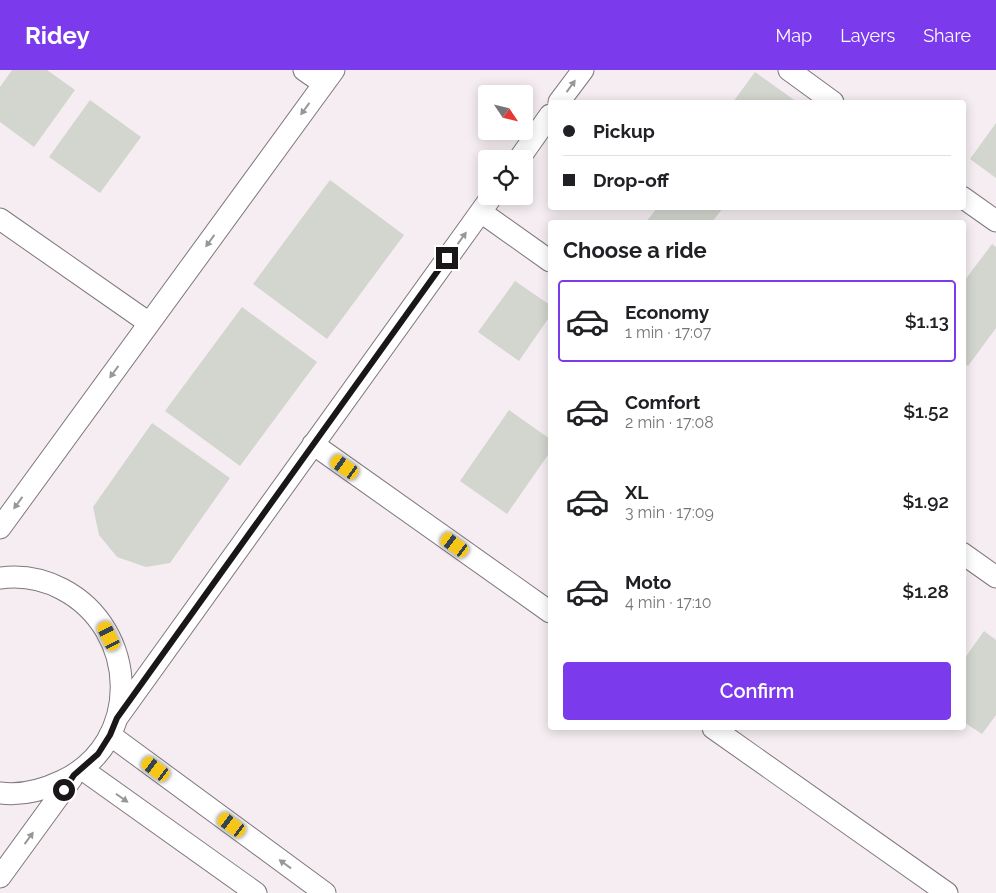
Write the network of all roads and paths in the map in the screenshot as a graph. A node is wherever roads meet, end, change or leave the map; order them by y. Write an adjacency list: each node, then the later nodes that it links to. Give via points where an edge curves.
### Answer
1 (304, 70): 4 (street)
2 (582, 70): 5 (street, one-way to 2)
3 (789, 70): 6 (street)
4 (329, 77): 15 (street, one-way to 15)
5 (560, 100)
6 (830, 100)
7 (548, 118): 8 (street)
8 (525, 150)
9 (966, 200): 13 (street)
10 (485, 205): 16 (street, one-way to 10)
11 (487, 205): 14 (street)
12 (0, 219): 15 (street)
13 (996, 221)
14 (548, 259)
15 (149, 323): 17 (street, one-way to 17)
16 (313, 444): 21 (street); 22 (street)
17 (0, 528)
18 (966, 556): 19 (street)
19 (996, 577)
20 (0, 578): 22 (street, via 14,576 48,581 78,597 102,621 117,651 122,684)
21 (548, 611)
22 (113, 727): 24 (street, via 98,754); 28 (street, one-way to 22)
23 (716, 730): 29 (street)
24 (78, 772): 25 (street, via 44,790); 26 (street, one-way to 24); 27 (street, one-way to 27)
25 (0, 792)
26 (0, 877)
27 (256, 893)
28 (324, 893)
29 (947, 893)

